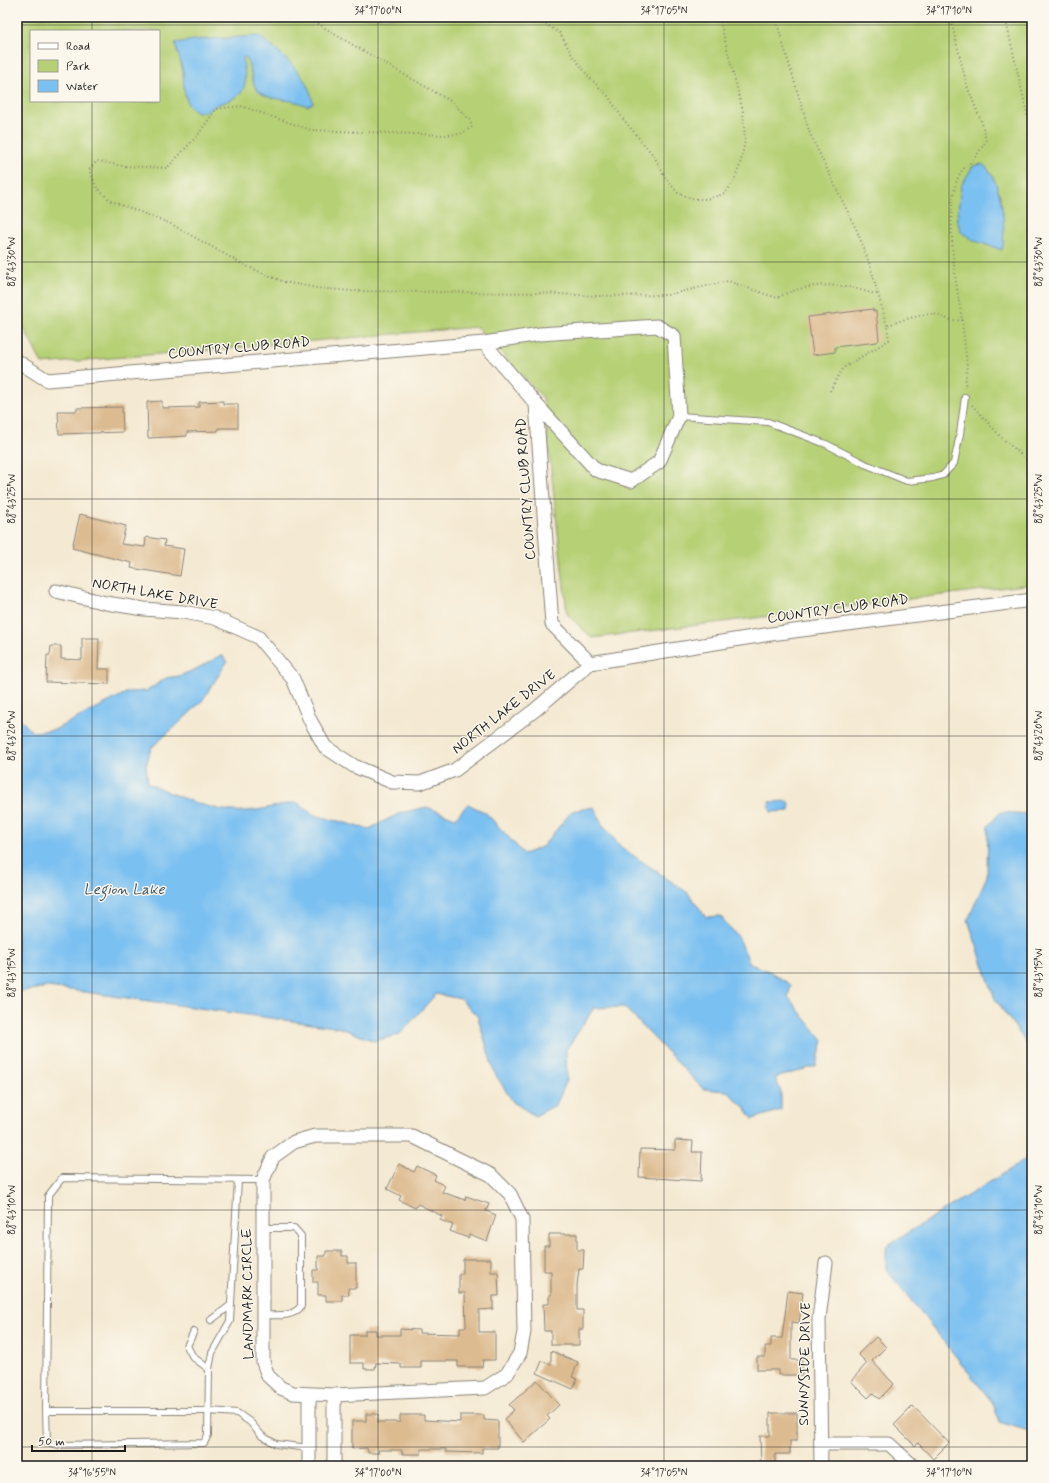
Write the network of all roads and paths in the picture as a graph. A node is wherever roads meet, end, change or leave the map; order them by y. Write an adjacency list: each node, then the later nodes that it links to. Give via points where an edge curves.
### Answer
1 (308, 17): 8 (path, via 452,102 470,120 472,127 460,134 445,135 311,130 241,106 216,109 198,135 167,168 122,166 97,161 89,170 97,188 111,201 169,223 244,265 284,282 317,288 352,291 646,296 667,295 728,281 777,298 812,286 857,289)
2 (519, 17): 3 (path, via 537,19 560,33 572,55 589,78 608,96 623,119 654,156 666,179 678,193 694,199 706,199 724,194 733,183 745,141 743,112)
3 (719, 17)
4 (774, 17): 8 (path, via 810,134 857,231)
5 (950, 17): 9 (path, via 967,86 982,123 986,142 961,171 950,218)
6 (1005, 17): 7 (path)
7 (1032, 135)
8 (878, 294): 10 (path)
9 (962, 320): 10 (path, via 950,321 930,313 895,321); 14 (path, via 967,364)
10 (887, 326): 13 (path, via 890,340 843,368)
11 (484, 343): 12 (street, COUNTRY CLUB ROAD, via 48,380); 15 (street, COUNTRY CLUB ROAD); 16 (street, via 540,334 657,326 674,336)
12 (17, 361)
13 (830, 391)
14 (964, 397): 16 (lane, via 954,462 943,475 907,481 826,444 768,422); 17 (path, via 1002,438)
15 (536, 404): 16 (street, via 596,470 631,481 659,462); 20 (street, COUNTRY CLUB ROAD, via 552,624)
16 (679, 416)
17 (1032, 464)
18 (56, 591): 20 (street, NORTH LAKE DRIVE, via 106,603 216,618 258,637 293,679 310,720 325,747 354,766 392,782 420,783 455,770 535,710)
19 (1032, 600): 20 (street, COUNTRY CLUB ROAD, via 771,634)
20 (590, 663)
21 (238, 1180): 22 (lane); 25 (lane); 32 (lane, via 62,1178 48,1196)
22 (263, 1180): 23 (street, LANDMARK CIRCLE); 31 (street, LANDMARK CIRCLE, via 273,1158 294,1142 315,1136 412,1136 491,1175 510,1194 522,1219 524,1332 520,1353 507,1374 485,1388)
23 (263, 1228): 26 (street, LANDMARK CIRCLE); 26 (lane, via 294,1228 301,1236 301,1306 292,1314)
24 (826, 1263): 34 (street, SUNNYSIDE DRIVE, via 819,1319)
25 (231, 1305): 27 (lane); 29 (lane, via 230,1321 212,1353)
26 (263, 1315): 30 (street, LANDMARK CIRCLE, via 263,1362 268,1376 281,1388)
27 (211, 1320)
28 (194, 1331): 29 (lane, via 187,1346 193,1357)
29 (209, 1369): 33 (lane)
30 (309, 1395): 31 (street, LANDMARK CIRCLE); 35 (street)
31 (334, 1395): 37 (street)
32 (46, 1411): 33 (lane); 33 (lane, via 48,1442 58,1445 80,1445 204,1443 208,1435)
33 (209, 1411): 35 (lane, via 237,1413 250,1422 262,1436 276,1444)
34 (821, 1444): 38 (street, SUNNYSIDE DRIVE); 39 (street, via 890,1444)
35 (309, 1448): 36 (street)
36 (309, 1466)
37 (334, 1466)
38 (821, 1466)
39 (913, 1466)

